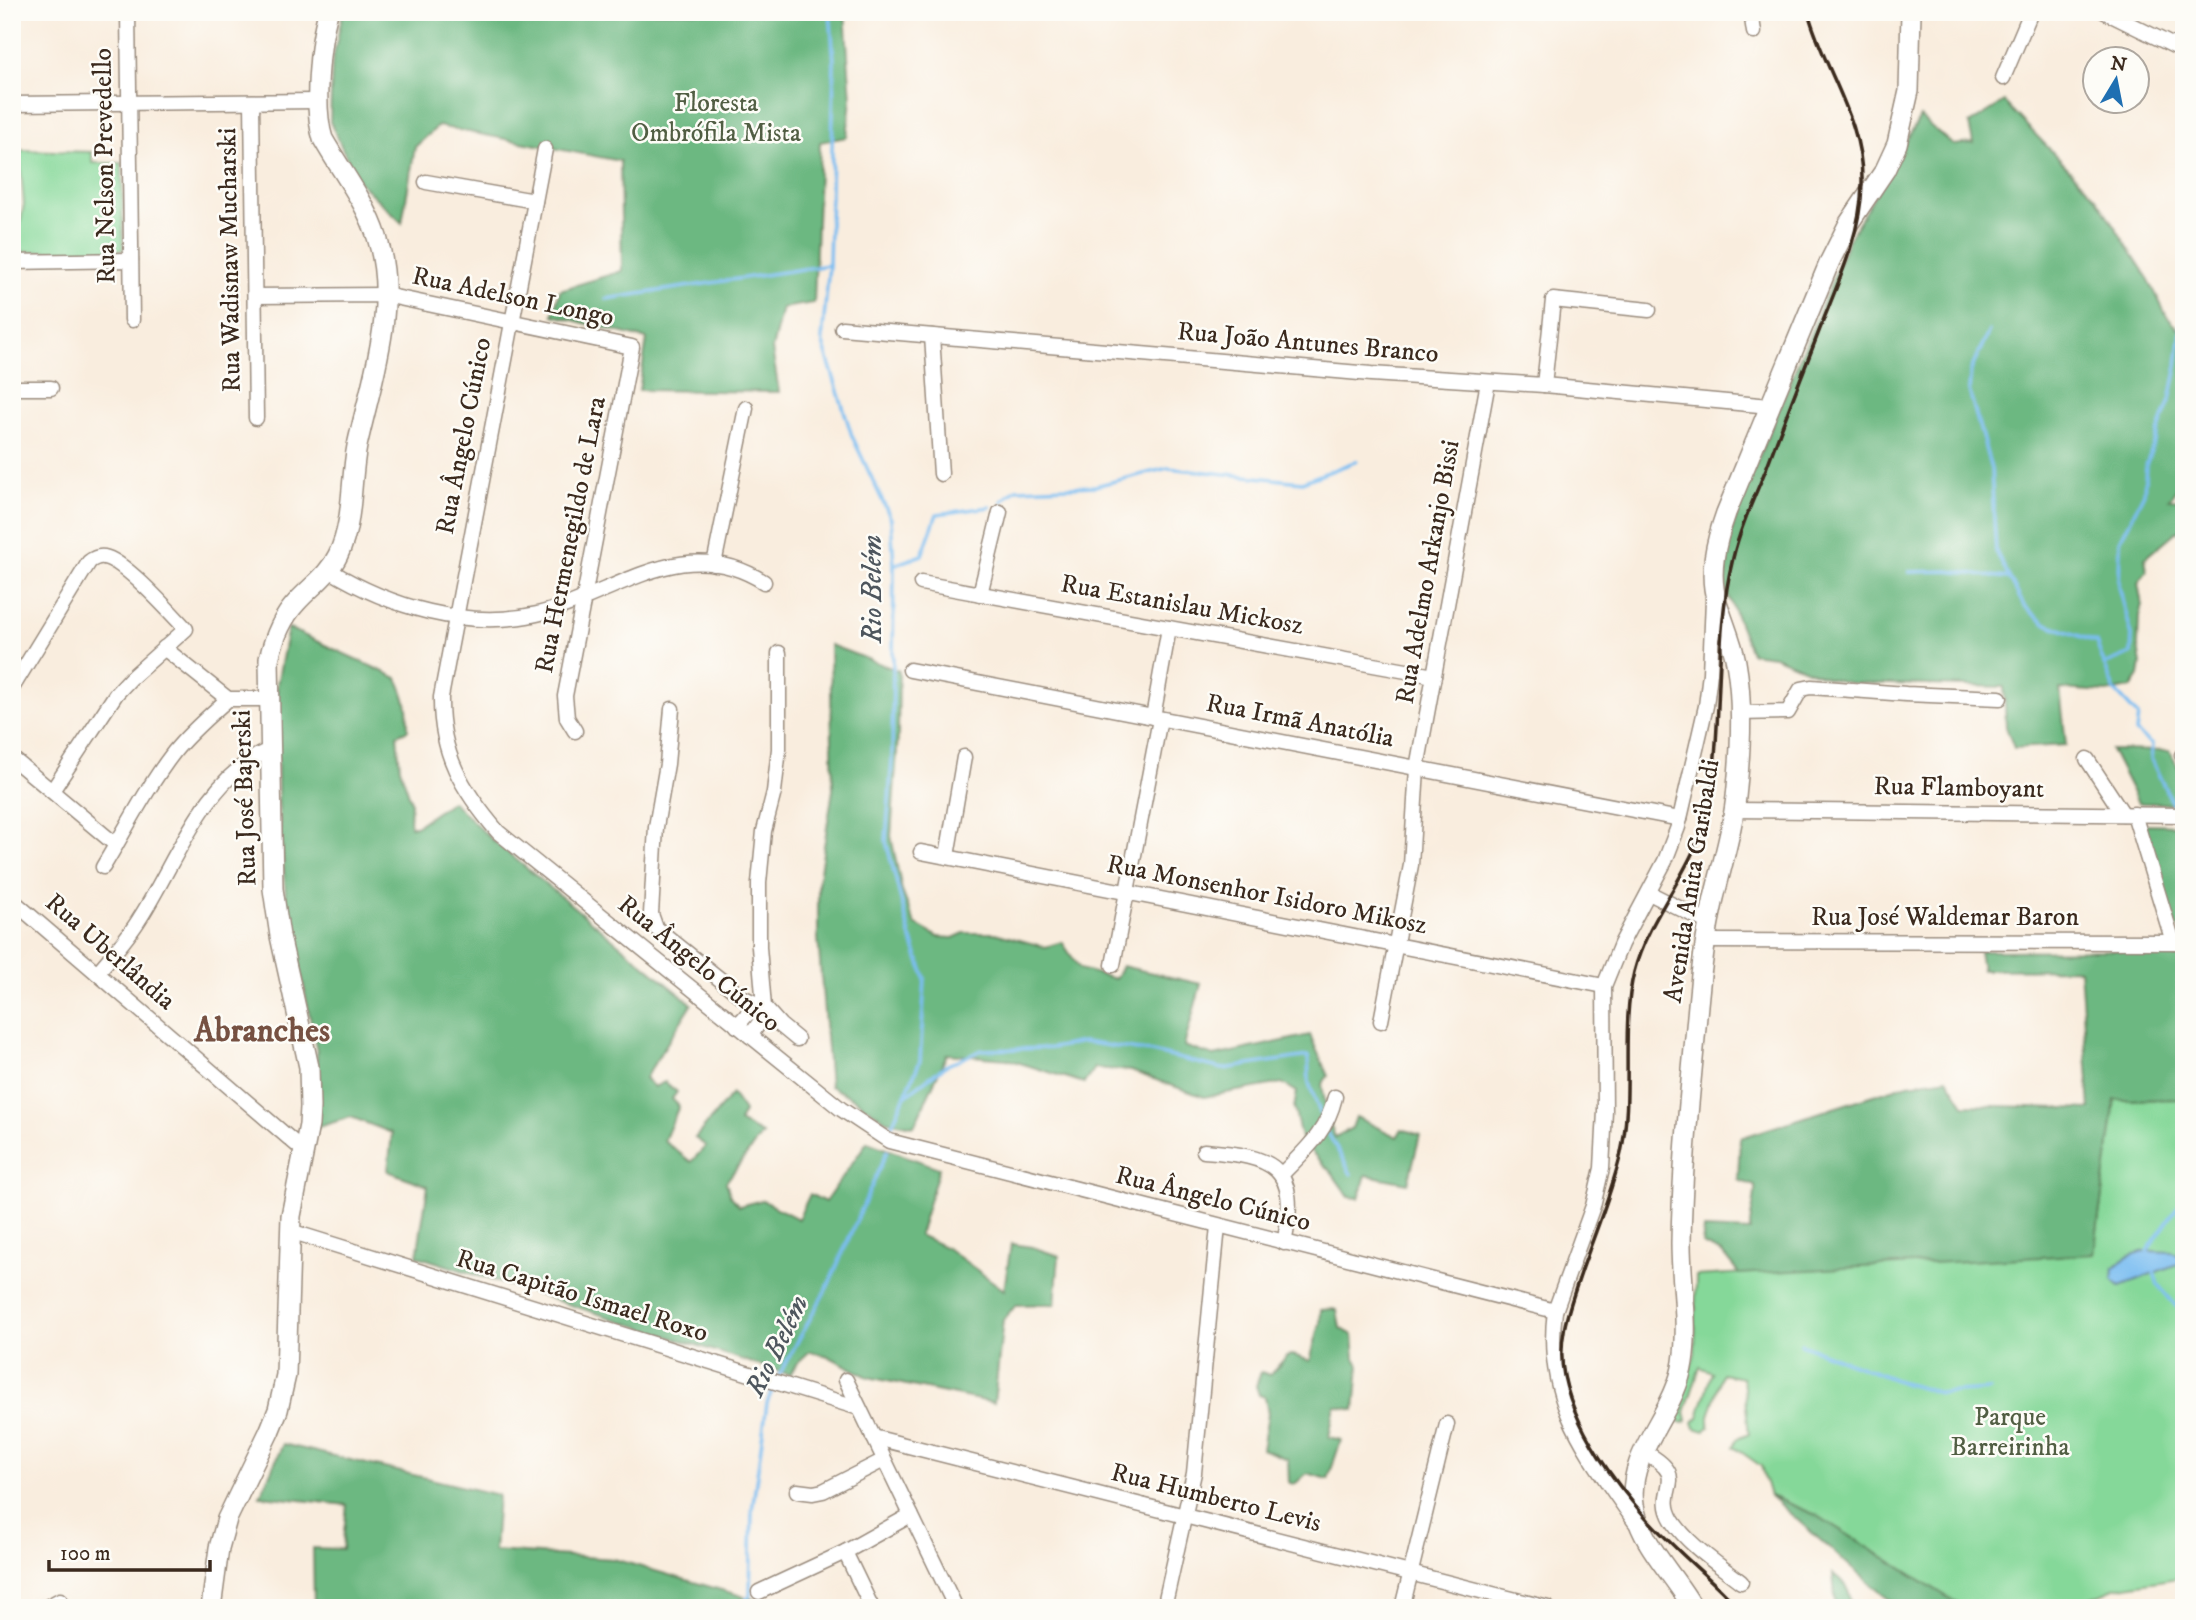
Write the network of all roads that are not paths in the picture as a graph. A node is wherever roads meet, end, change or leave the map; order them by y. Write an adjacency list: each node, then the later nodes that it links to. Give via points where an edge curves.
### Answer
1 (128, 12): 12 (street, Rua Nelson Prevedello)
2 (328, 12): 10 (main road, Rua José Bajerski)
3 (1751, 12): 7 (street)
4 (1911, 12): 31 (main road, Avenida Anita Garibaldi, via 1909,91 1897,145 1841,238)
5 (2031, 12): 9 (street)
6 (2105, 12): 8 (street)
7 (1755, 32)
8 (2184, 51)
9 (2003, 78)
10 (317, 101): 11 (street); 19 (main road, Rua José Bajerski, via 323,139 377,236)
11 (252, 102): 12 (street); 20 (street, Rua Wadisnaw Mucharski)
12 (129, 103): 13 (street); 17 (street, Rua Nelson Prevedello)
13 (12, 104)
14 (545, 149): 16 (street, Rua Ângelo Cúnico)
15 (426, 182): 16 (street)
16 (535, 201): 23 (street, Rua Ângelo Cúnico)
17 (131, 260): 18 (street); 22 (street, Rua Nelson Prevedello)
18 (12, 262)
19 (385, 295): 20 (street, Rua Adelson Longo); 23 (street, Rua Adelson Longo); 37 (main road, Rua José Bajerski, via 380,345 357,447 348,525)
20 (255, 296): 33 (street, Rua Wadisnaw Mucharski)
21 (1648, 310): 28 (street, via 1553,300)
22 (132, 320)
23 (511, 322): 26 (street, Rua Adelson Longo); 43 (street, Rua Ângelo Cúnico)
24 (842, 328): 25 (street, Rua João Antunes Branco)
25 (932, 336): 27 (street, Rua João Antunes Branco); 34 (street)
26 (632, 347): 42 (street, Rua Hermenegildo de Lara)
27 (1488, 382): 28 (street, Rua João Antunes Branco); 48 (street, Rua Adelmo Arkanjo Bissi)
28 (1544, 385): 31 (street, Rua João Antunes Branco)
29 (12, 388): 30 (street)
30 (51, 388)
31 (1770, 406): 40 (main road, Avenida Anita Garibaldi, via 1719,534)
32 (746, 408): 36 (street)
33 (257, 418)
34 (941, 474)
35 (1000, 512): 41 (street)
36 (714, 564): 38 (street); 42 (street, via 664,566)
37 (329, 570): 43 (street, via 382,598); 52 (main road, Rua José Bajerski, via 297,601 276,633 269,659)
38 (764, 582)
39 (921, 583): 41 (street, Rua Estanislau Mickosz)
40 (1714, 586): 54 (main road, Avenida Anita Garibaldi, via 1736,663); 66 (street, via 1706,706)
41 (980, 594): 44 (street, Rua Estanislau Mickosz)
42 (584, 599): 43 (street, via 519,617); 56 (street, Rua Hermenegildo de Lara, via 565,696 567,718)
43 (455, 616): 82 (street, Rua Ângelo Cúnico, via 443,678 441,719 452,764 482,814 516,848)
44 (1169, 628): 48 (street, Rua Estanislau Mickosz); 55 (street)
45 (164, 648): 49 (street, via 186,629 116,562 95,558); 51 (street); 62 (street, via 116,694)
46 (779, 653): 80 (street, via 778,761 759,883)
47 (910, 670): 55 (street, Rua Irmã Anatólia)
48 (1434, 676): 61 (street, Rua Adelmo Arkanjo Bissi)
49 (12, 688)
50 (2000, 698): 54 (street, via 1811,687 1801,690 1788,712)
51 (234, 699): 52 (street); 67 (street, via 174,752)
52 (268, 699): 57 (main road, Rua José Bajerski)
53 (672, 709): 80 (street, via 653,857 652,922 742,997)
54 (1739, 713): 63 (main road, Avenida Anita Garibaldi)
55 (1157, 718): 61 (street, Rua Irmã Anatólia); 71 (street)
56 (575, 731)
57 (269, 750): 78 (street, via 240,766 215,794 137,924); 86 (main road, Rua José Bajerski, via 272,889 309,1067)
58 (964, 757): 69 (street)
59 (12, 758): 62 (street)
60 (2087, 759): 64 (street)
61 (1417, 768): 66 (street, Rua Irmã Anatólia); 76 (street, Rua Adelmo Arkanjo Bissi, via 1411,865)
62 (52, 791): 67 (street)
63 (1734, 810): 64 (street, Rua Flamboyant); 74 (main road, Avenida Anita Garibaldi)
64 (2128, 814): 65 (street, Rua Flamboyant); 75 (street)
65 (2184, 815)
66 (1680, 819): 72 (street)
67 (116, 845): 70 (street)
68 (921, 852): 69 (street, Rua Monsenhor Isidoro Mikosz)
69 (947, 856): 71 (street, Rua Monsenhor Isidoro Mikosz)
70 (103, 867)
71 (1127, 892): 76 (street, Rua Monsenhor Isidoro Mikosz); 77 (street)
72 (1649, 893): 74 (street); 79 (street)
73 (12, 900): 78 (street, Rua Uberlândia)
74 (1707, 932): 75 (street, Rua José Waldemar Baron); 97 (main road, Avenida Anita Garibaldi, via 1682,1219 1683,1363 1672,1400)
75 (2179, 942)
76 (1396, 945): 79 (street, Rua Monsenhor Isidoro Mikosz); 81 (street, Rua Adelmo Arkanjo Bissi)
77 (1113, 965)
78 (97, 973): 86 (street, Rua Uberlândia)
79 (1604, 986): 92 (street, via 1602,1168)
80 (764, 1007): 82 (street, via 751,1010); 83 (street); 84 (street)
81 (1381, 1021)
82 (737, 1026): 83 (street, Rua Ângelo Cúnico)
83 (750, 1036): 89 (street, Rua Ângelo Cúnico, via 849,1116 889,1141)
84 (797, 1039)
85 (1335, 1097): 88 (street, via 1323,1130)
86 (304, 1151): 90 (main road, Rua José Bajerski)
87 (1204, 1151): 88 (street, via 1248,1155)
88 (1282, 1175): 91 (street, via 1288,1198)
89 (1218, 1226): 91 (street, Rua Ângelo Cúnico); 101 (street, via 1196,1460)
90 (290, 1231): 94 (street, Rua Capitão Ismael Roxo); 109 (main road, Rua José Bajerski, via 286,1375 269,1432 227,1519)
91 (1284, 1243): 92 (street, Rua Ângelo Cúnico)
92 (1555, 1311): 102 (street, via 1554,1368 1565,1409)
93 (846, 1380): 94 (street)
94 (859, 1408): 96 (street)
95 (1447, 1424): 104 (street)
96 (873, 1437): 98 (street); 101 (street, Rua Humberto Levis)
97 (1644, 1452): 102 (main road, Avenida Anita Garibaldi, via 1633,1491); 105 (street, via 1668,1470 1667,1507 1673,1522)
98 (884, 1460): 99 (street, via 822,1490); 100 (street)
99 (797, 1491)
100 (911, 1515): 103 (street); 111 (street)
101 (1185, 1516): 104 (street, Rua Humberto Levis); 112 (street)
102 (1642, 1532): 115 (main road, Avenida Anita Garibaldi)
103 (845, 1552): 106 (street); 110 (street)
104 (1410, 1573): 113 (street); 114 (street, Rua Humberto Levis)
105 (1741, 1582)
106 (759, 1592)
107 (60, 1600): 108 (street)
108 (45, 1608)
109 (211, 1608)
110 (872, 1608)
111 (956, 1608)
112 (1164, 1608)
113 (1402, 1608)
114 (1548, 1608)
115 (1693, 1608)

